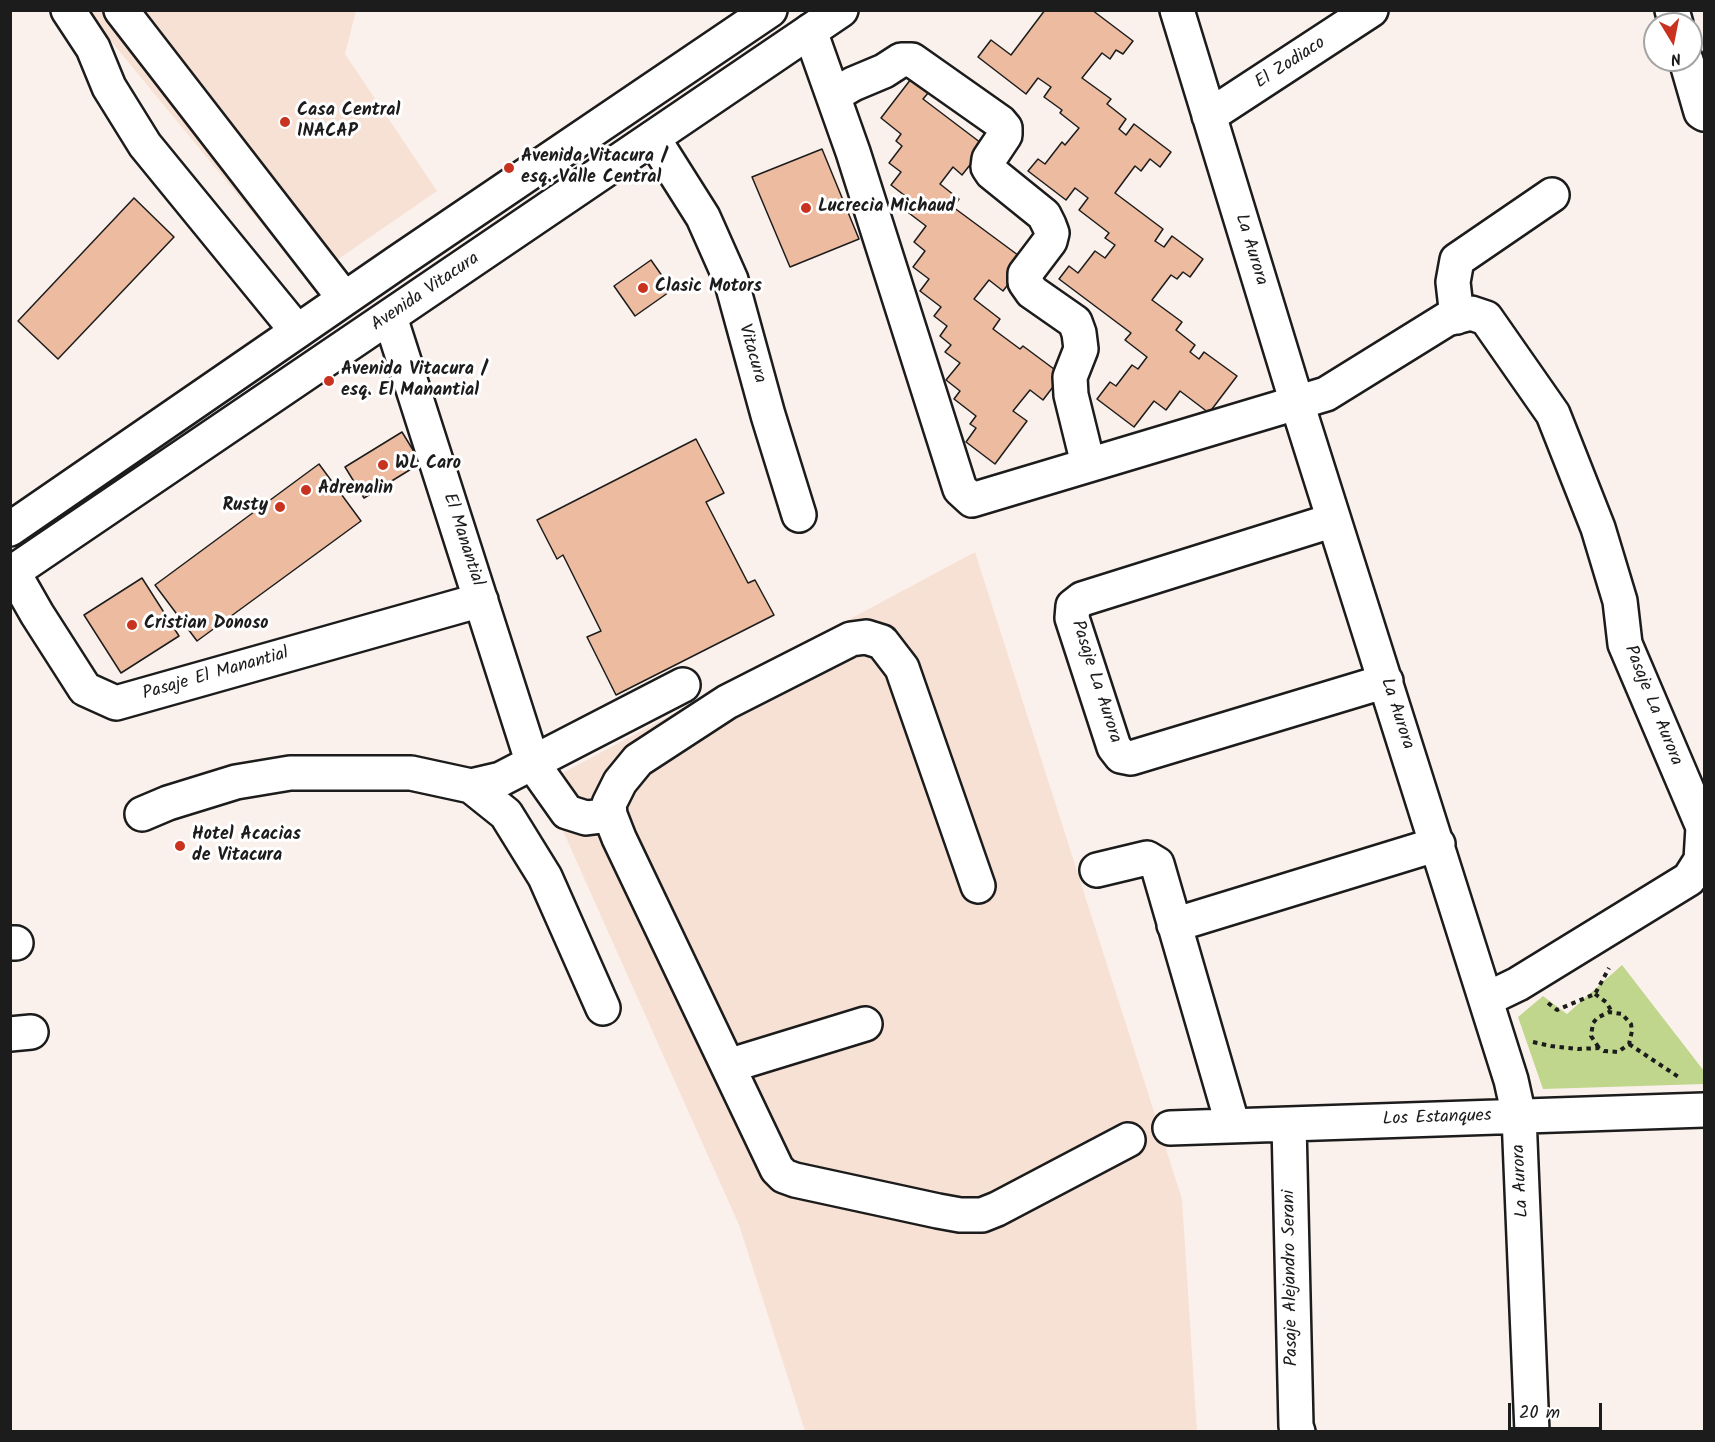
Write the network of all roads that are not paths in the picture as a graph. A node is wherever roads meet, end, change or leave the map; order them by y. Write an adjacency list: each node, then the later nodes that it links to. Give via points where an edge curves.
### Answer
1 (68, 10): 18 (street, via 93,48 108,87 145,145)
2 (121, 10): 15 (street)
3 (770, 10): 14 (street)
4 (841, 10): 7 (street, Avenida Vitacura)
5 (1177, 10): 11 (street, La Aurora)
6 (1371, 10): 11 (street, El Zodiaco)
7 (810, 31): 9 (street); 12 (street, Avenida Vitacura)
8 (1690, 72): 10 (street)
9 (834, 95): 20 (street, Pasaje La Aurora, via 960,489 972,500); 20 (street, via 901,60 912,60 1005,128 988,167 1044,215 1052,232 1050,241 1025,274 1025,282 1032,292 1075,322 1079,333 1081,349 1070,377 1071,394)
10 (1703, 113)
11 (1209, 116): 19 (street, La Aurora)
12 (653, 138): 16 (street, Avenida Vitacura); 21 (street, Vitacura, via 703,217 731,280)
13 (1552, 195): 17 (street, via 1457,260 1453,282)
14 (398, 262): 15 (street); 16 (street, El Manantial, via 389,291)
15 (344, 298): 18 (street)
16 (390, 317): 24 (street, Avenida Vitacura); 25 (street, El Manantial)
17 (1457, 317): 19 (street, Pasaje La Aurora, via 1326,394); 36 (street, Pasaje La Aurora, via 1471,313 1486,318 1553,414 1598,528 1620,602 1625,644 1703,827 1701,860 1689,879)
18 (297, 331): 23 (street)
19 (1297, 403): 20 (street, Pasaje La Aurora); 22 (street, La Aurora)
20 (1088, 464)
21 (800, 515)
22 (1334, 520): 26 (street, La Aurora); 26 (street, Pasaje La Aurora, via 1082,599 1073,606 1075,629 1114,747 1121,756 1131,758)
23 (10, 529)
24 (12, 573): 25 (street, Pasaje El Manantial, via 85,689 117,703)
25 (481, 600): 28 (street, El Manantial)
26 (1386, 681): 32 (street, La Aurora)
27 (683, 685): 28 (street)
28 (533, 764): 29 (street, via 501,779); 31 (street, El Manantial, via 567,812 586,818)
29 (471, 786): 30 (street, via 411,773 290,773 236,782); 37 (street, via 506,814 545,877)
30 (142, 814)
31 (610, 815): 34 (street, via 609,804 620,782 638,760 727,702 851,639 866,638 882,642 902,668); 39 (street)
32 (1438, 844): 35 (street); 36 (street, La Aurora)
33 (1097, 870): 35 (street, via 1147,858 1153,860)
34 (978, 886)
35 (1174, 925): 43 (street)
36 (1487, 999): 41 (street, La Aurora)
37 (603, 1008)
38 (864, 1024): 39 (street)
39 (728, 1066): 45 (street, via 777,1170 784,1176 938,1211 982,1215)
40 (1704, 1110): 41 (street, Los Estanques)
41 (1519, 1116): 42 (street, Los Estanques); 47 (street, La Aurora)
42 (1289, 1124): 43 (street, Los Estanques); 46 (street, Pasaje Alejandro Serani)
43 (1233, 1126): 44 (street, Los Estanques)
44 (1170, 1128)
45 (1128, 1140)
46 (1298, 1431)
47 (1532, 1431)

